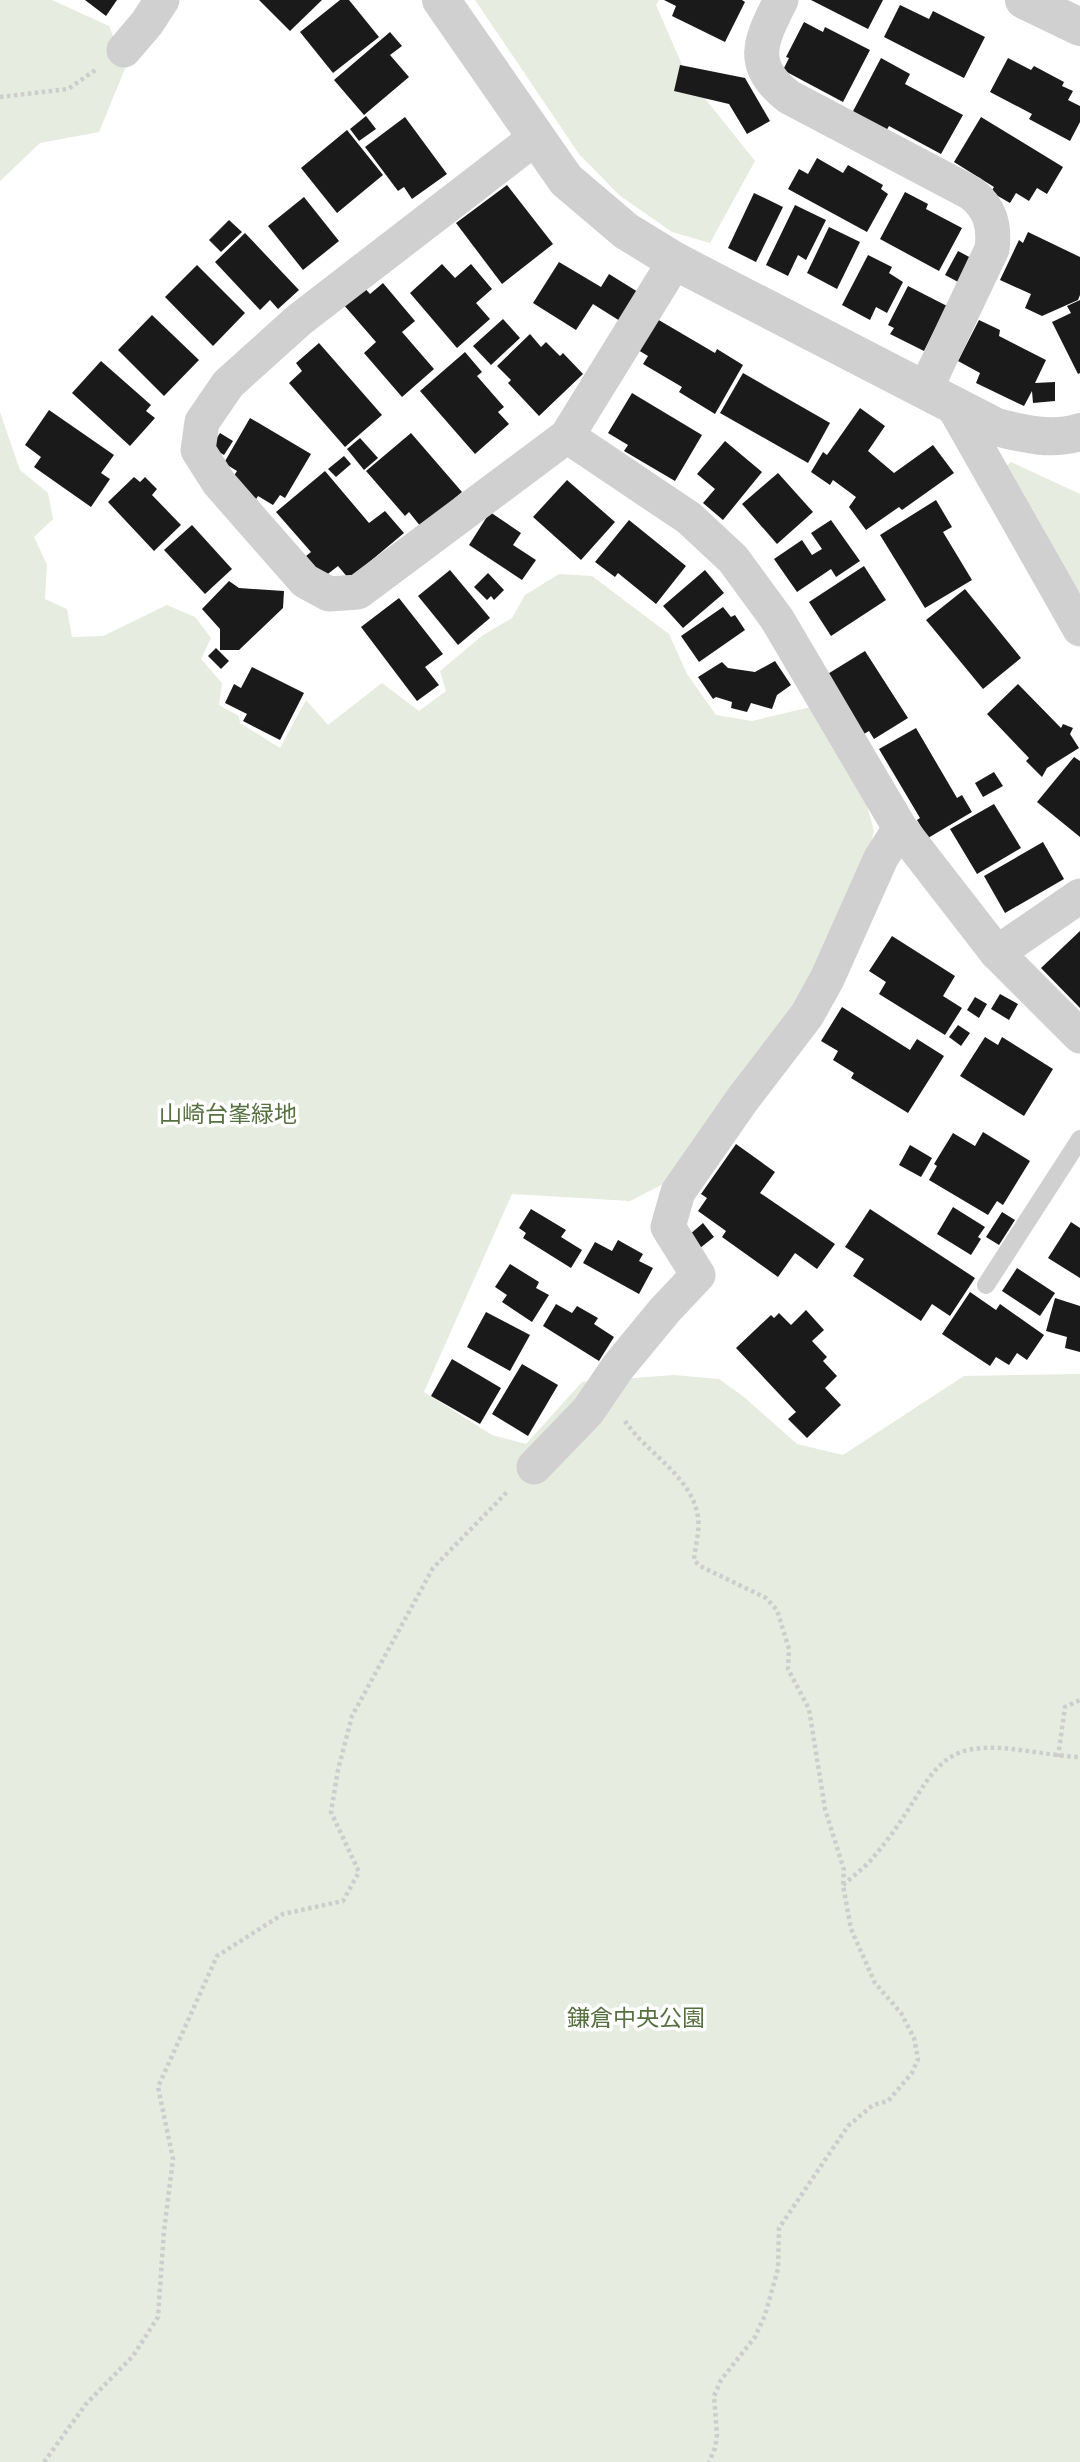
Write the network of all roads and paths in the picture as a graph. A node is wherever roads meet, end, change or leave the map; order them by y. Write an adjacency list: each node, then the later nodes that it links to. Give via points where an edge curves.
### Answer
1 (162, 0): 6 (street)
2 (442, 0): 9 (street)
3 (781, 0): 11 (street, via 761,44 761,62 777,88 971,193 988,210 992,249)
4 (1024, 0): 5 (street)
5 (1080, 27)
6 (124, 50)
7 (68, 89): 8 (path)
8 (0, 97)
9 (536, 138): 10 (street, via 566,180 626,231); 13 (street, via 299,320 229,384 202,422 198,450 219,483 305,581 329,594 358,592)
10 (675, 261): 11 (street); 13 (street)
11 (939, 399): 12 (street, via 996,427 1035,436 1066,437); 14 (street)
12 (1080, 432)
13 (567, 436): 15 (street, via 689,518 733,559 777,619)
14 (1080, 629)
15 (900, 828): 17 (street); 21 (street, via 880,858 807,1015 678,1192 668,1227 698,1275)
16 (1080, 896): 17 (street)
17 (997, 953): 18 (street)
18 (1080, 1035)
19 (1080, 1139): 20 (lane)
20 (986, 1284)
21 (618, 1367): 22 (street, via 588,1411); 26 (path, via 618,1412 691,1496 699,1528 694,1560 766,1598 777,1610 789,1649 788,1669 809,1710 825,1809 844,1870)
22 (534, 1466): 27 (path, via 433,1568 352,1716 331,1812 359,1872 343,1901 283,1914 217,1956 158,2087 173,2159 158,2317 132,2356 86,2404)
23 (1080, 1700): 24 (path, via 1065,1707)
24 (1058, 1756): 25 (path); 26 (path, via 974,1749 950,1757 921,1787 870,1861)
25 (1080, 1757)
26 (843, 1885): 28 (path, via 851,1929 875,1983 910,2030 918,2059 888,2101 873,2105 848,2126 779,2228 778,2269 765,2315 714,2396 717,2435)
27 (44, 2462)
28 (709, 2462)

